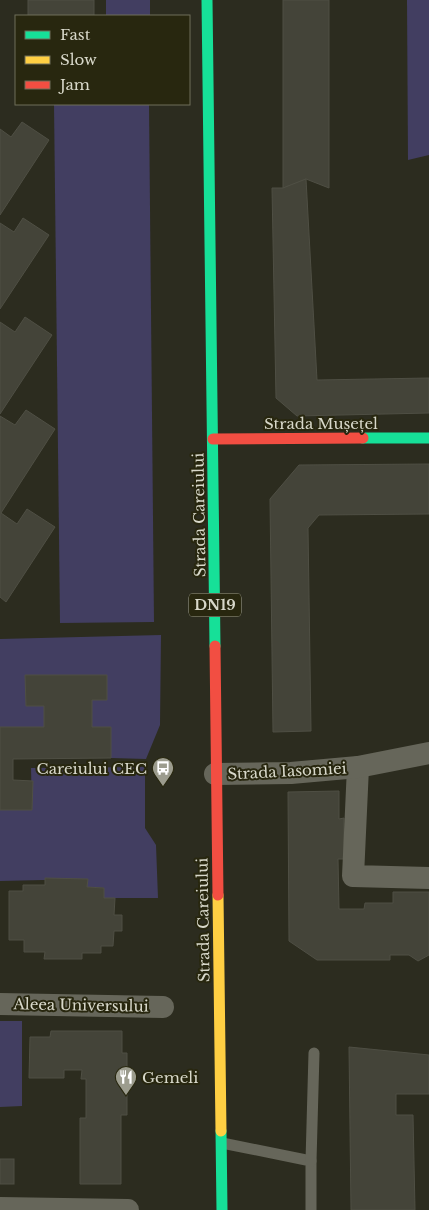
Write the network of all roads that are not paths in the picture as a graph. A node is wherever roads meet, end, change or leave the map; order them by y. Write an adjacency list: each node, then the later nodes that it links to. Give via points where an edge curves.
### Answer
1 (207, 0): 3 (main road, Strada Careiului / DN19)
2 (429, 438): 3 (main road, Strada Mușețel)
3 (213, 439): 6 (main road, Strada Careiului / DN19)
4 (429, 753): 5 (street, Strada Iasomiei)
5 (358, 767): 6 (street, Strada Iasomiei, via 291,773); 7 (street, Strada Iasomiei, via 354,876)
6 (215, 774): 11 (main road, Strada Careiului / DN19)
7 (429, 878)
8 (0, 1004): 9 (street, Aleea Universului)
9 (163, 1007)
10 (314, 1053): 12 (lane)
11 (222, 1143): 12 (lane); 16 (main road, Strada Careiului / DN19)
12 (312, 1161): 17 (lane)
13 (0, 1208): 14 (street)
14 (44, 1210): 15 (street)
15 (128, 1210)
16 (222, 1210)
17 (311, 1210)

